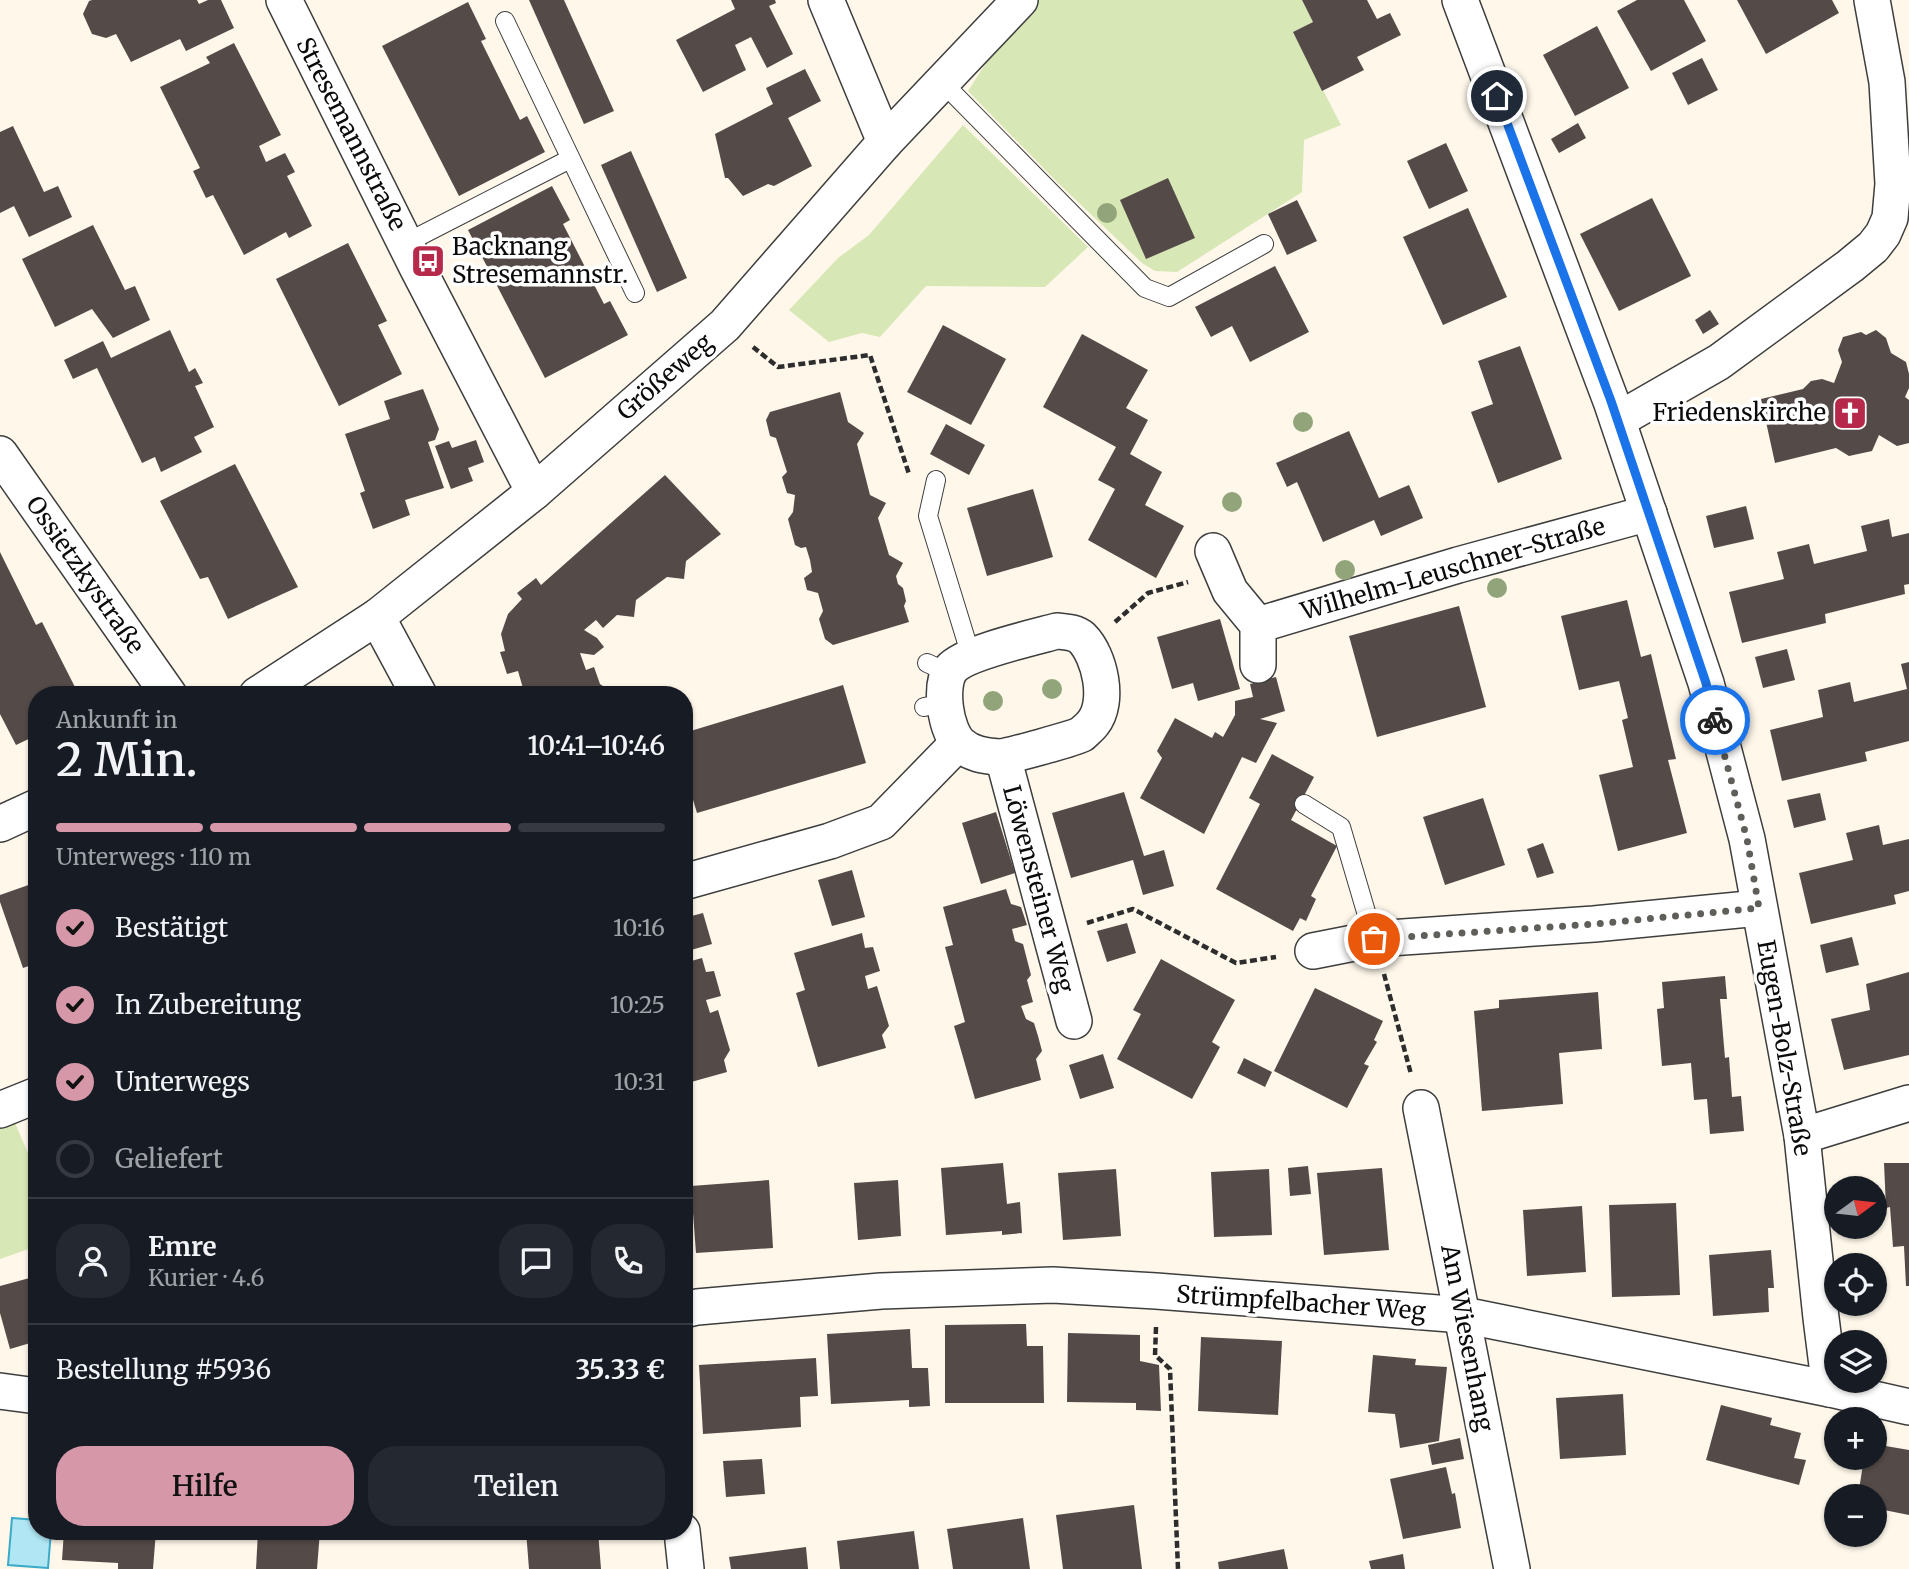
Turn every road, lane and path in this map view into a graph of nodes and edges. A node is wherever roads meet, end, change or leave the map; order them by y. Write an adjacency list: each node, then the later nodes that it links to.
1 (284, 0): 10 (street, Stresemannstraße)
2 (826, 0): 8 (street)
3 (1020, 0): 7 (street, Größeweg)
4 (1460, 0): 14 (street, Eugen-Bolz-Straße)
5 (1872, 0): 14 (street)
6 (505, 21): 9 (lane)
7 (942, 82): 8 (street, Größeweg); 11 (lane)
8 (885, 142): 13 (street, Größeweg)
9 (569, 159): 10 (lane); 12 (lane)
10 (406, 243): 17 (street, Stresemannstraße)
11 (1264, 244)
12 (635, 293)
13 (725, 324): 17 (street, Größeweg); 19 (path)
14 (1618, 420): 18 (street, Eugen-Bolz-Straße)
15 (0, 454): 27 (street, Ossietzkystraße)
16 (936, 480): 19 (lane)
17 (534, 492): 22 (street, Größeweg)
18 (1649, 513): 24 (street, Wilhelm-Leuschner-Straße); 36 (street, Eugen-Bolz-Straße)
19 (928, 516): 26 (lane)
20 (1213, 551): 21 (street)
21 (1230, 591): 23 (path); 24 (street)
22 (377, 617): 28 (street, Größeweg); 29 (street)
23 (1113, 624)
24 (1258, 625): 25 (street)
25 (1258, 665)
26 (943, 680): 30 (street); 31 (street, Löwensteiner Weg)
27 (163, 686)
28 (271, 686)
29 (414, 686)
30 (958, 743): 31 (street, Löwensteiner Weg); 35 (street)
31 (1003, 757): 37 (street, Löwensteiner Weg)
32 (1304, 804): 38 (lane)
33 (28, 811): 34 (street)
34 (0, 824)
35 (693, 879)
36 (1759, 908): 38 (street); 45 (street, Eugen-Bolz-Straße)
37 (1049, 934): 39 (path); 40 (street, Löwensteiner Weg)
38 (1374, 939): 39 (street); 43 (path)
39 (1313, 951)
40 (1074, 1021)
41 (28, 1099): 44 (street)
42 (1909, 1103): 45 (street)
43 (1421, 1108): 47 (street, Am Wiesenhang)
44 (0, 1110)
45 (1802, 1136): 49 (street, Eugen-Bolz-Straße)
46 (693, 1308): 47 (street, Strümpfelbacher Weg)
47 (1463, 1315): 50 (street, Strümpfelbacher Weg); 58 (street, Am Wiesenhang)
48 (1155, 1340): 57 (path)
49 (1824, 1342)
50 (1824, 1388)
51 (0, 1391): 53 (street)
52 (1848, 1393): 54 (street, Strümpfelbacher Weg)
53 (28, 1395)
54 (1909, 1407)
55 (683, 1540): 56 (street)
56 (686, 1569)
57 (1178, 1569)
58 (1512, 1569)

